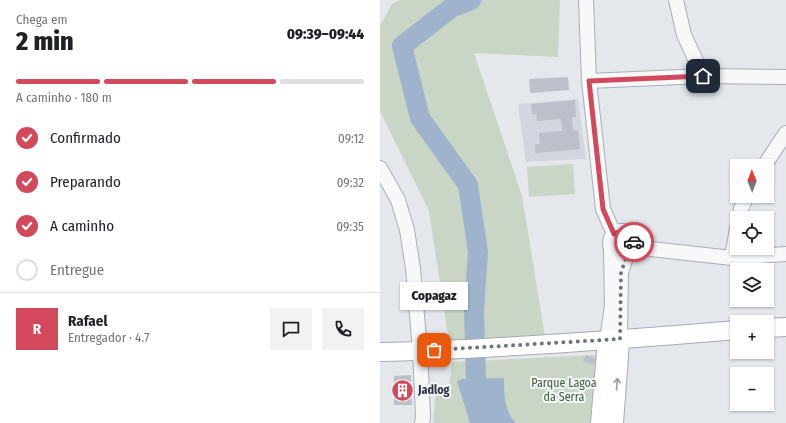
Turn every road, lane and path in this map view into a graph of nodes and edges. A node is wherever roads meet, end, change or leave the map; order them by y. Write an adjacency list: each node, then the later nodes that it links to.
1 (586, 0): 5 (street)
2 (676, 0): 3 (street)
3 (703, 76): 4 (street); 5 (street)
4 (786, 76)
5 (589, 81): 9 (street)
6 (786, 132): 7 (street)
7 (769, 159)
8 (380, 168): 19 (street)
9 (614, 234): 10 (street); 11 (street)
10 (611, 248): 11 (street); 18 (street)
11 (630, 251): 14 (street); 18 (street)
12 (786, 254): 14 (street)
13 (732, 255): 14 (street)
14 (732, 258)
15 (786, 326): 16 (main road)
16 (774, 327)
17 (730, 331): 18 (main road)
18 (613, 340): 19 (main road); 22 (main road); 23 (main road, one-way to 18)
19 (427, 351): 20 (main road); 21 (street)
20 (380, 352)
21 (422, 423)
22 (600, 423)
23 (614, 423)

